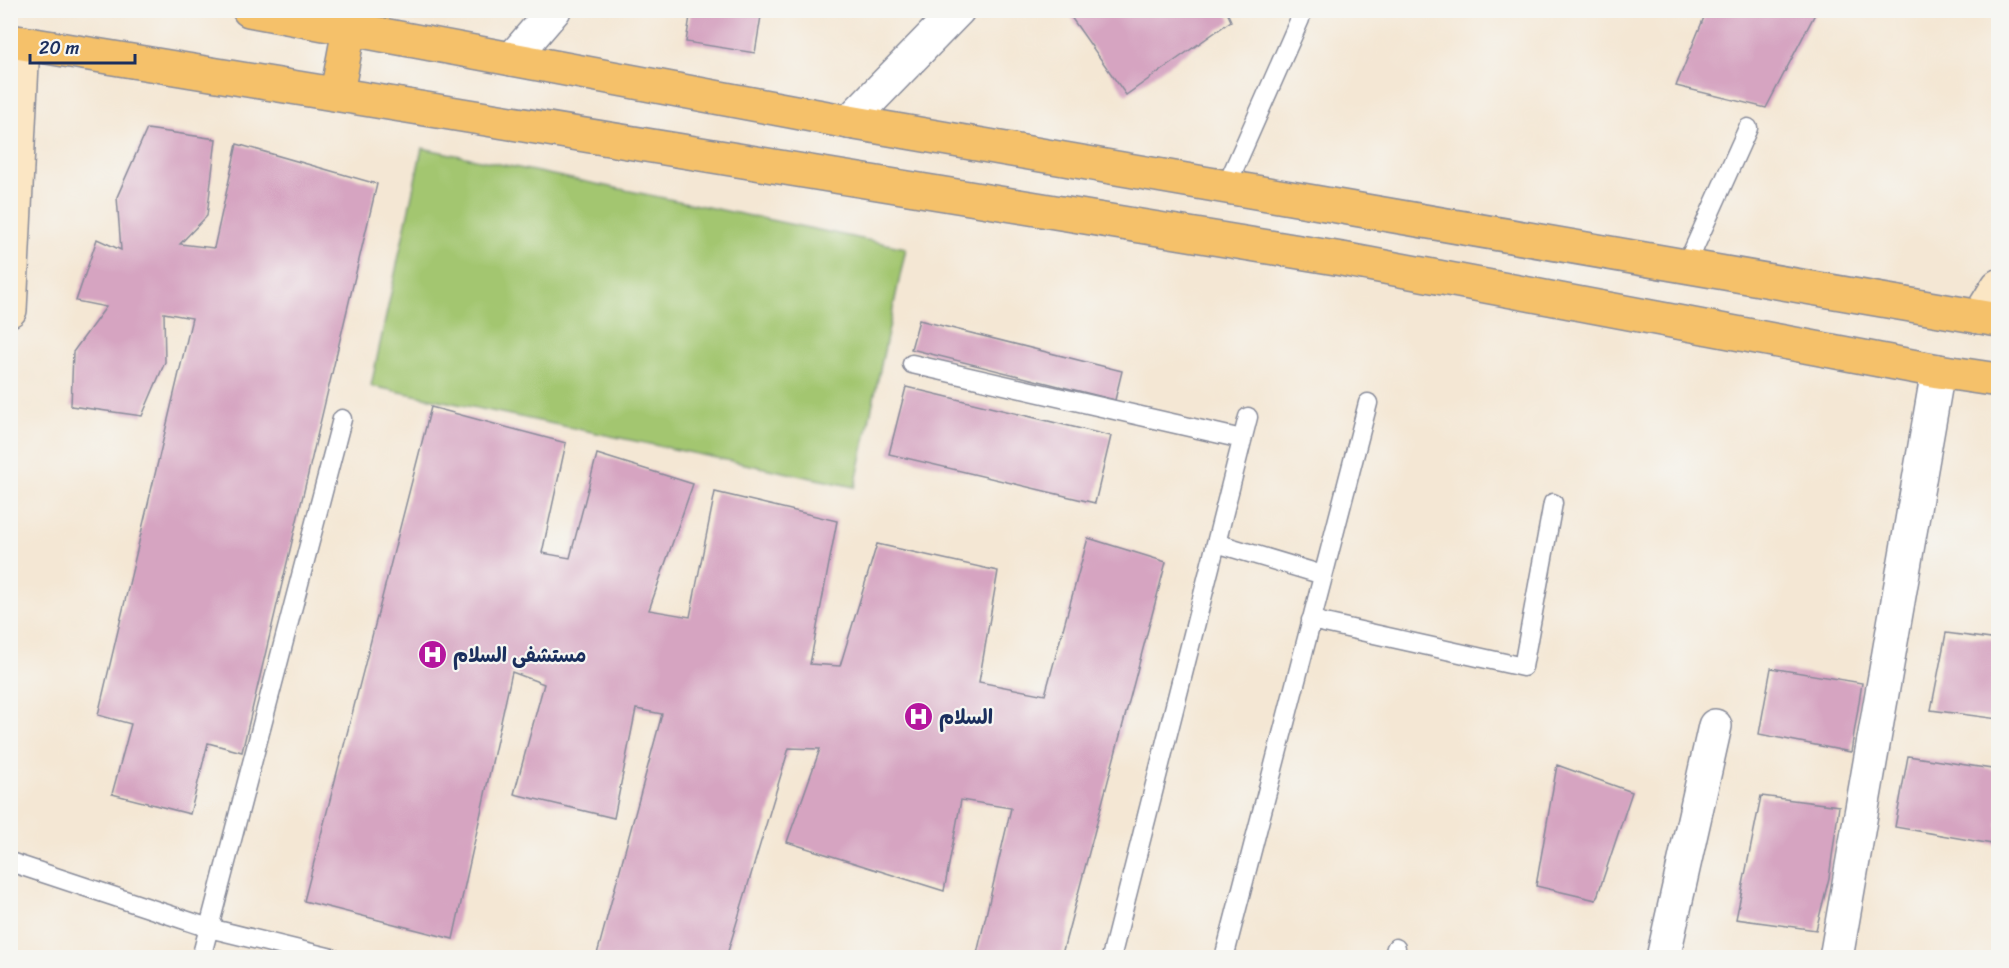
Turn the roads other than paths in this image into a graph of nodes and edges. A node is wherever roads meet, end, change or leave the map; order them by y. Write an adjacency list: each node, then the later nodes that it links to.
1 (249, 10): 5 (main road)
2 (554, 10): 6 (street)
3 (958, 10): 9 (street)
4 (1300, 19): 11 (lane)
5 (350, 29): 6 (main road); 8 (main road)
6 (512, 59): 9 (main road)
7 (16, 60): 8 (main road); 14 (street)
8 (337, 93): 17 (main road)
9 (849, 122): 11 (main road)
10 (1748, 128): 12 (lane)
11 (1226, 187): 12 (main road)
12 (1686, 266): 15 (main road)
13 (1998, 286): 15 (street)
14 (10, 310)
15 (1989, 319)
16 (912, 364): 22 (lane)
17 (1938, 371): 18 (main road); 35 (street)
18 (1998, 380)
19 (1368, 403): 25 (lane)
20 (1248, 417): 22 (lane)
21 (342, 419): 29 (lane)
22 (1242, 439): 24 (lane)
23 (1553, 503): 26 (lane)
24 (1216, 543): 25 (lane); 32 (lane)
25 (1323, 575): 26 (lane)
26 (1311, 620): 33 (lane)
27 (1715, 726): 34 (street)
28 (10, 862): 29 (lane)
29 (209, 928): 30 (lane); 31 (lane)
30 (322, 956)
31 (201, 957)
32 (1111, 957)
33 (1224, 957)
34 (1663, 957)
35 (1836, 957)

